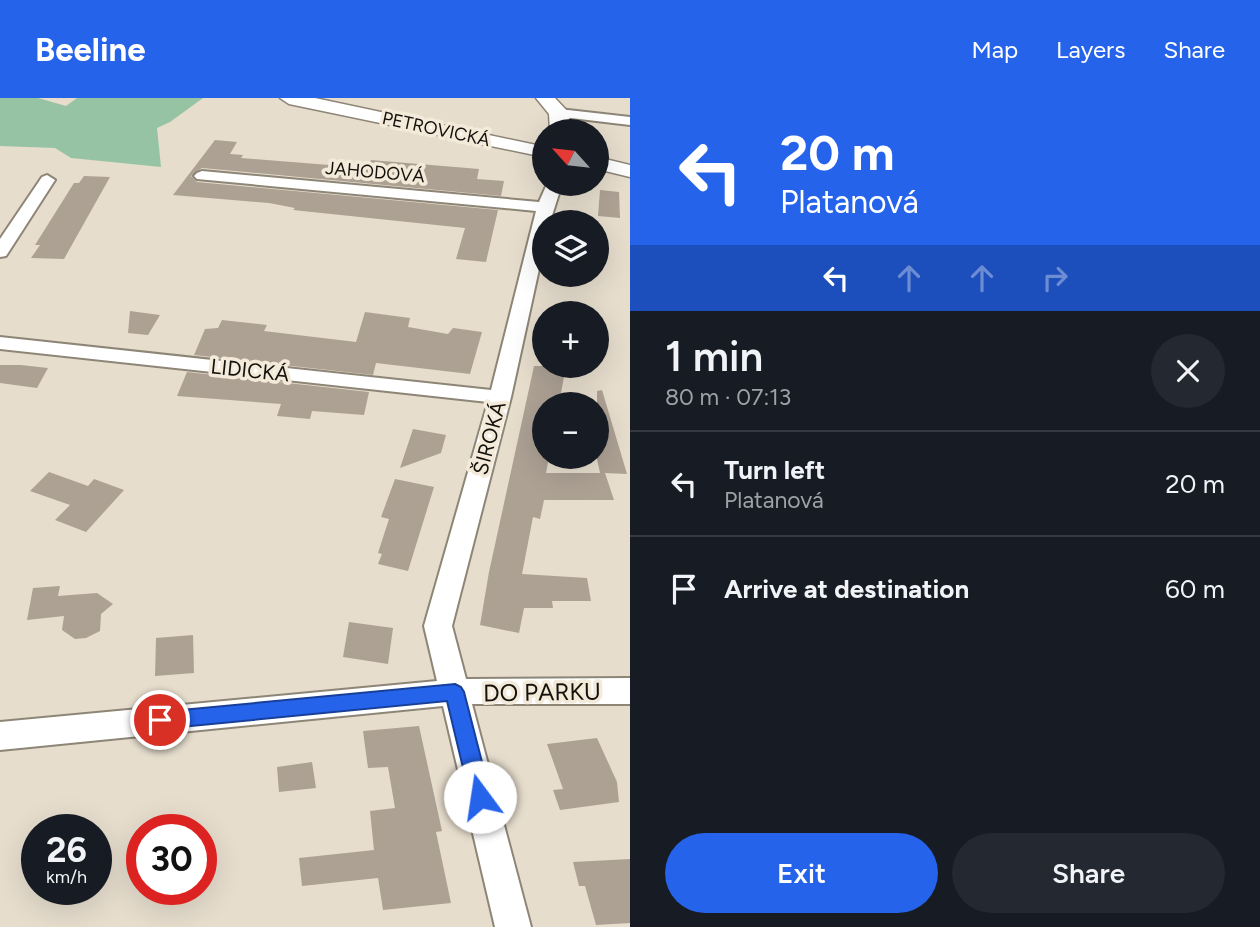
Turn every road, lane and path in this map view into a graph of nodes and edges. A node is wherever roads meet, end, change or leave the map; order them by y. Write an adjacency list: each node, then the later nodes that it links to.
1 (289, 98): 6 (main road, PETROVICKÁ)
2 (545, 98): 3 (main road)
3 (557, 119)
4 (609, 121): 5 (street)
5 (630, 121)
6 (532, 152)
7 (609, 166): 8 (main road)
8 (630, 171)
9 (202, 176): 12 (street, JAHODOVÁ)
10 (47, 180): 13 (street)
11 (549, 196): 12 (street, ŠIROKÁ)
12 (545, 207): 15 (street, ŠIROKÁ)
13 (0, 252)
14 (0, 343): 15 (street, LIDICKÁ)
15 (500, 397): 17 (street, ŠIROKÁ)
16 (630, 691): 17 (street, DO PARKU)
17 (455, 692): 18 (street, DO PARKU); 19 (street, ŠIROKÁ)
18 (0, 736)
19 (513, 927)

